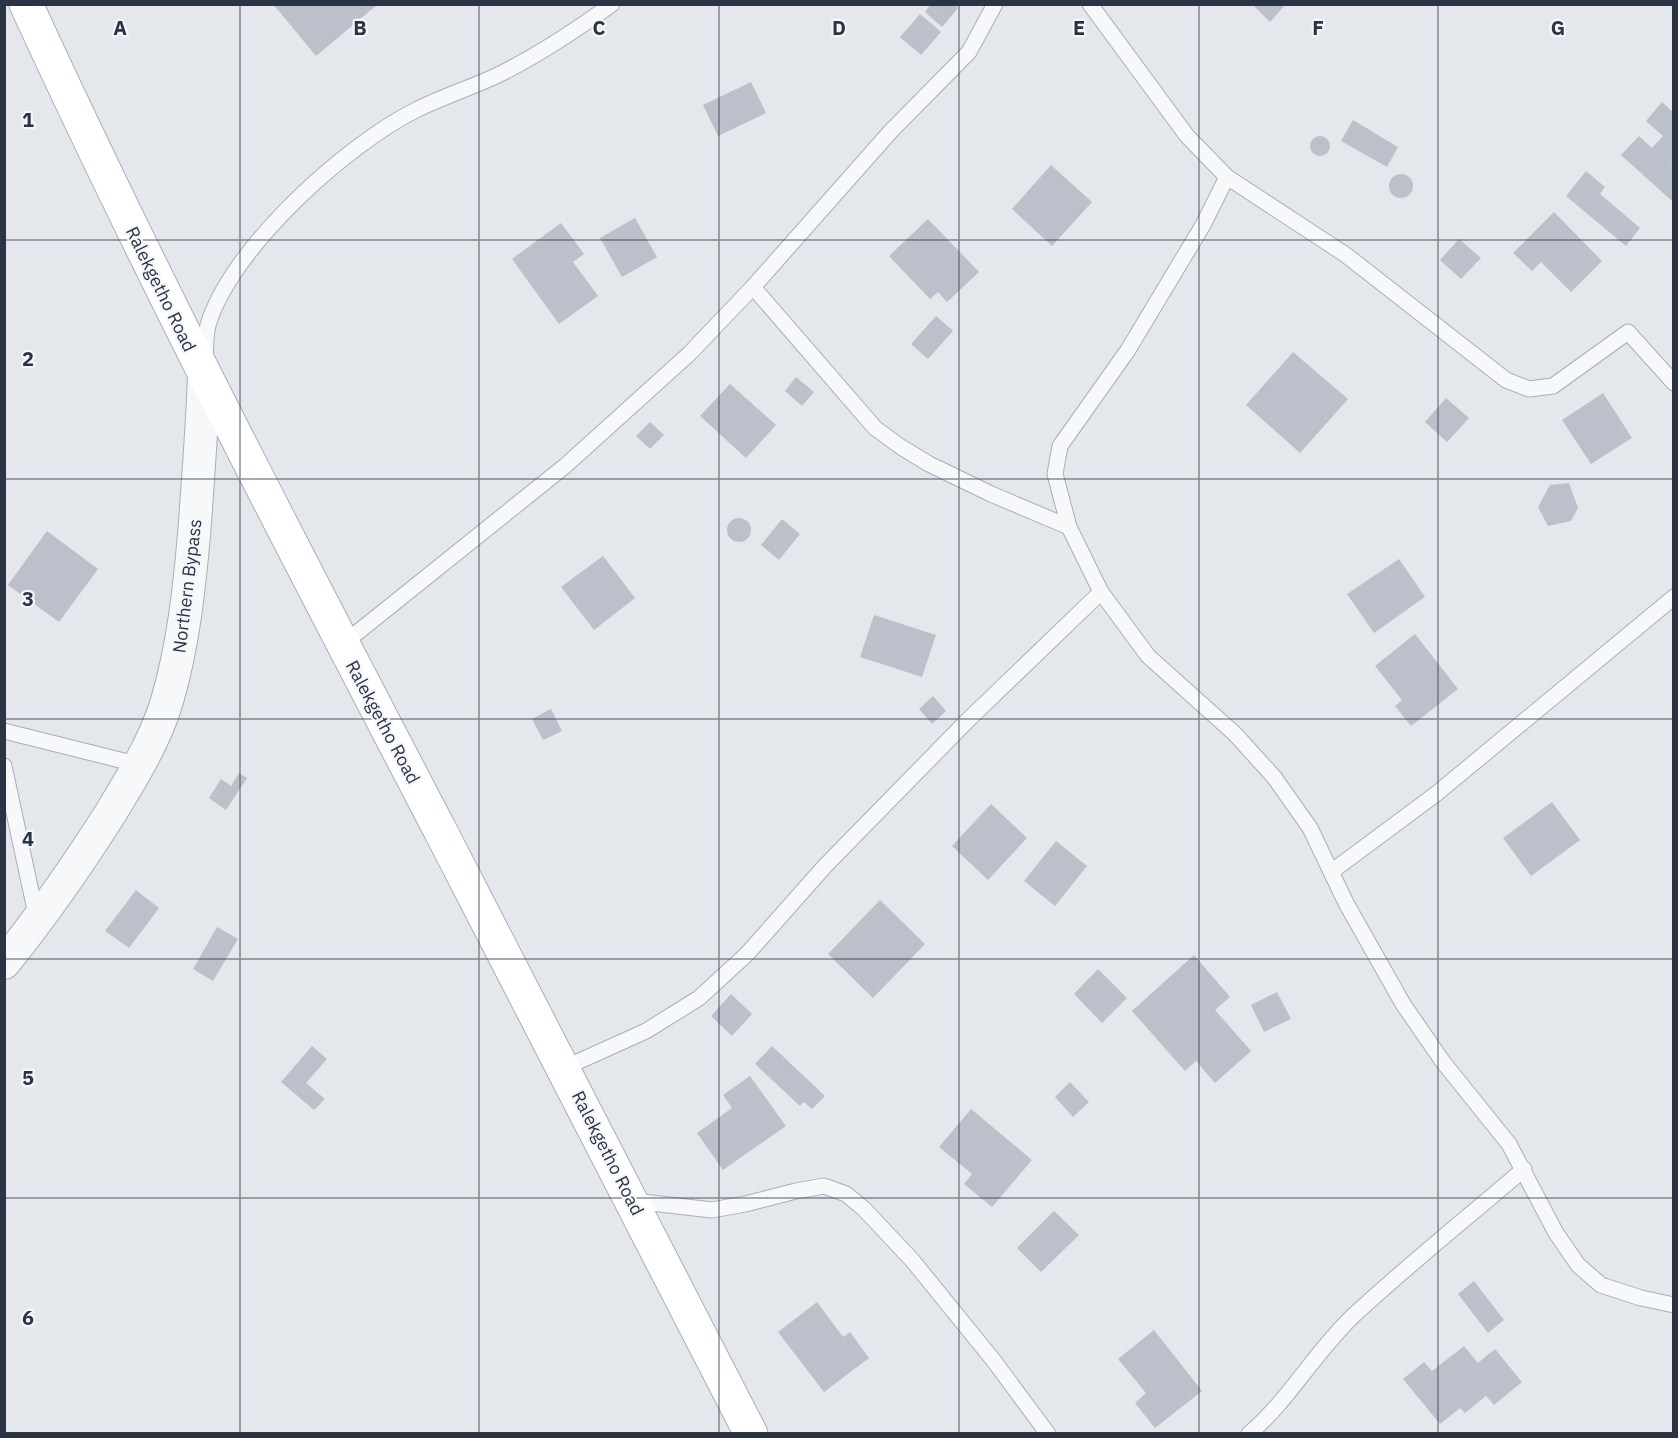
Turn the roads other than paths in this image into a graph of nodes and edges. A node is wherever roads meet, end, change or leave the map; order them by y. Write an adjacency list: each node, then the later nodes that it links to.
1 (26, 4): 7 (main road, Ralekgetho Road)
2 (612, 4): 7 (lane)
3 (995, 4): 6 (lane)
4 (1090, 4): 5 (lane)
5 (1227, 177): 8 (lane); 9 (lane)
6 (753, 287): 9 (lane); 12 (lane)
7 (204, 376): 12 (main road, Ralekgetho Road); 14 (street, Northern Bypass)
8 (1674, 383)
9 (1069, 527): 10 (lane)
10 (1101, 592): 16 (lane); 19 (lane)
11 (1674, 597): 16 (lane)
12 (343, 644): 19 (main road, Ralekgetho Road)
13 (4, 731): 14 (lane)
14 (140, 765): 17 (street, Northern Bypass)
15 (4, 766): 17 (lane)
16 (1331, 872): 20 (lane)
17 (38, 922): 18 (street, Northern Bypass)
18 (4, 963)
19 (564, 1068): 21 (main road, Ralekgetho Road)
20 (1524, 1169): 22 (lane); 25 (lane)
21 (633, 1201): 23 (main road, Ralekgetho Road); 24 (lane)
22 (1674, 1305)
23 (751, 1434)
24 (1048, 1434)
25 (1249, 1434)

